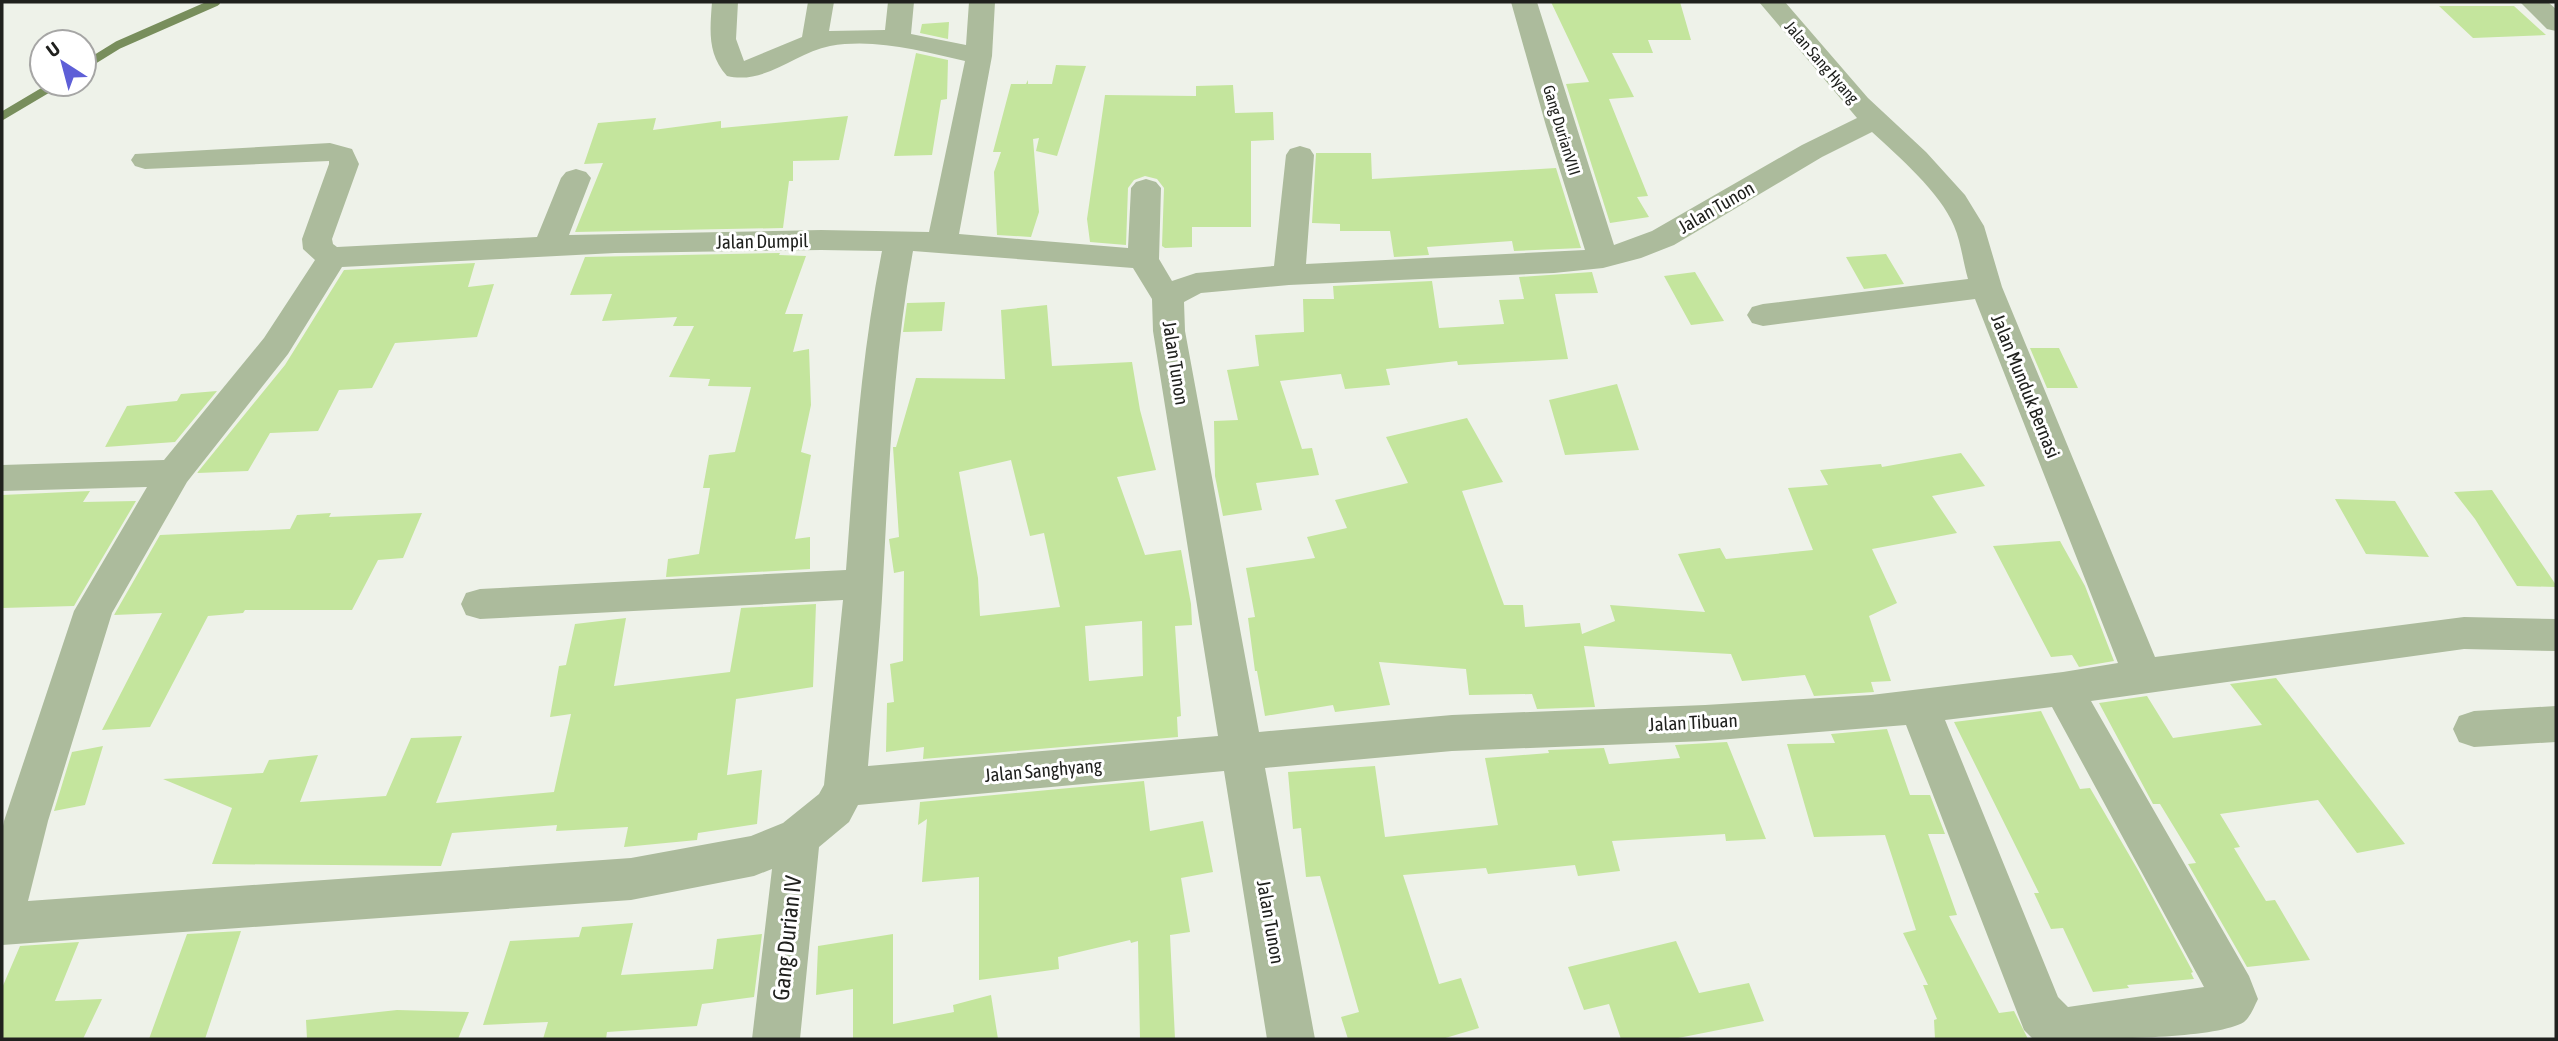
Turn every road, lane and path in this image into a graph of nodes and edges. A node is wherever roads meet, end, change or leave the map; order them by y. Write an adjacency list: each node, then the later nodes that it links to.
1 (725, 2): 10 (street)
2 (821, 2): 10 (street)
3 (901, 2): 9 (street)
4 (982, 2): 11 (street)
5 (1524, 2): 21 (street, Gang DurianVIII)
6 (1772, 2): 12 (street, Jalan Sang Hyang)
7 (2533, 2): 8 (street)
8 (2556, 23)
9 (897, 39): 10 (street); 11 (street)
10 (814, 42)
11 (979, 56): 18 (street)
12 (1875, 120): 21 (street, Jalan Tunon); 24 (street, Jalan Munduk Bernasi)
13 (1300, 155): 23 (street)
14 (145, 160): 20 (street)
15 (576, 177): 19 (street)
16 (1146, 188): 22 (street)
17 (899, 241): 18 (street, Jalan Dumpil); 19 (street, Jalan Dumpil); 29 (street)
18 (942, 242): 22 (street, Jalan Dumpil)
19 (549, 246): 20 (street, Jalan Dumpil)
20 (332, 257): 27 (street)
21 (1603, 258): 23 (street, Jalan Tunon)
22 (1143, 259): 25 (street)
23 (1289, 275): 25 (street, Jalan Tunon)
24 (1986, 287): 26 (street); 32 (street, Jalan Munduk Bernasi)
25 (1168, 299): 37 (street, Jalan Tunon)
26 (1763, 315)
27 (174, 473): 28 (street); 40 (street)
28 (2, 478)
29 (864, 584): 30 (street); 38 (street)
30 (480, 604)
31 (2556, 635): 32 (street, Jalan Tibuan)
32 (2143, 675): 33 (street, Jalan Tibuan)
33 (2063, 689): 34 (street, Jalan Tibuan); 34 (street)
34 (1919, 706): 37 (street, Jalan Tibuan)
35 (2556, 724): 36 (street)
36 (2474, 729)
37 (1241, 752): 38 (street, Jalan Sanghyang); 43 (street, Jalan Tunon)
38 (845, 787): 39 (street)
39 (798, 837): 41 (street); 42 (street, Gang Durian IV)
40 (2, 913)
41 (2, 923)
42 (776, 1039)
43 (1291, 1039)

